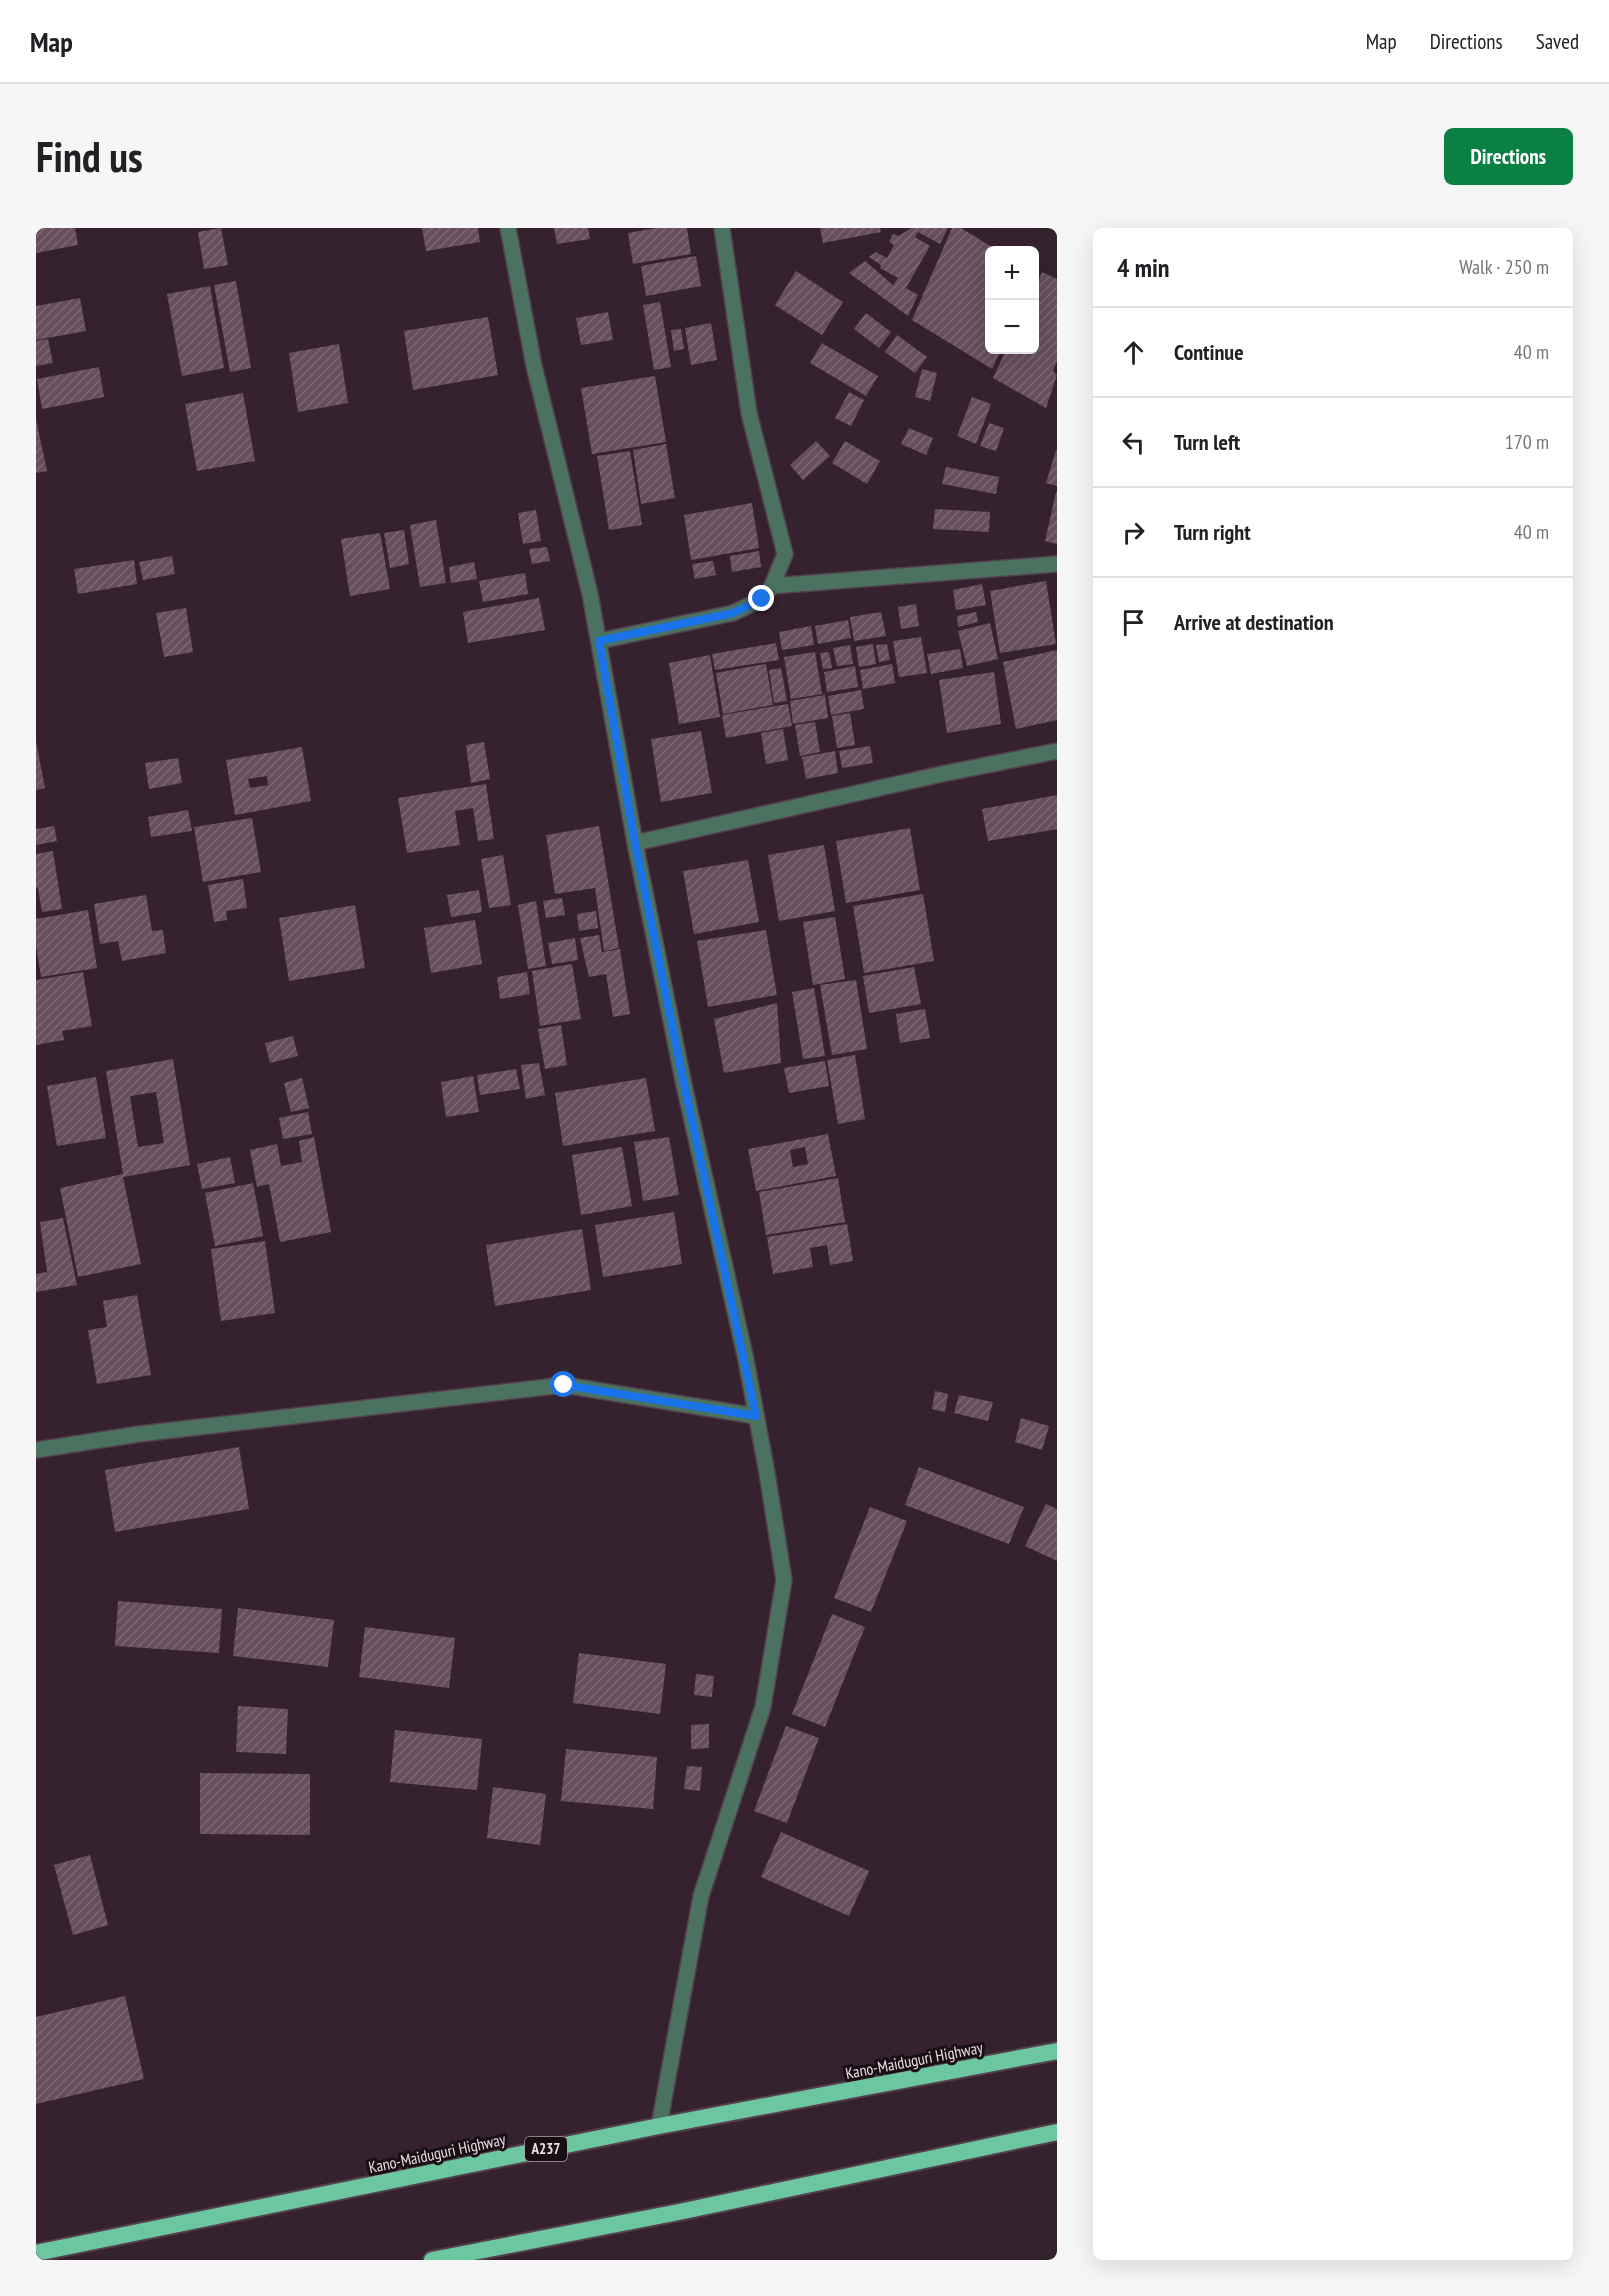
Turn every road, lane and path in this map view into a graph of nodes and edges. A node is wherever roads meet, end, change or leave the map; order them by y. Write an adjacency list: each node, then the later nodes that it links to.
1 (508, 228): 5 (street)
2 (722, 228): 4 (street)
3 (1057, 564): 4 (street)
4 (772, 586): 5 (street)
5 (599, 641): 7 (street)
6 (1057, 751): 7 (street)
7 (635, 843): 8 (street)
8 (756, 1416): 9 (street); 11 (street)
9 (36, 1450)
10 (1057, 2051): 11 (highway, Kano-Maiduguri Highway / A237)
11 (659, 2126): 13 (highway, Kano-Maiduguri Highway / A237)
12 (1057, 2132): 14 (highway)
13 (36, 2253)
14 (432, 2260)

